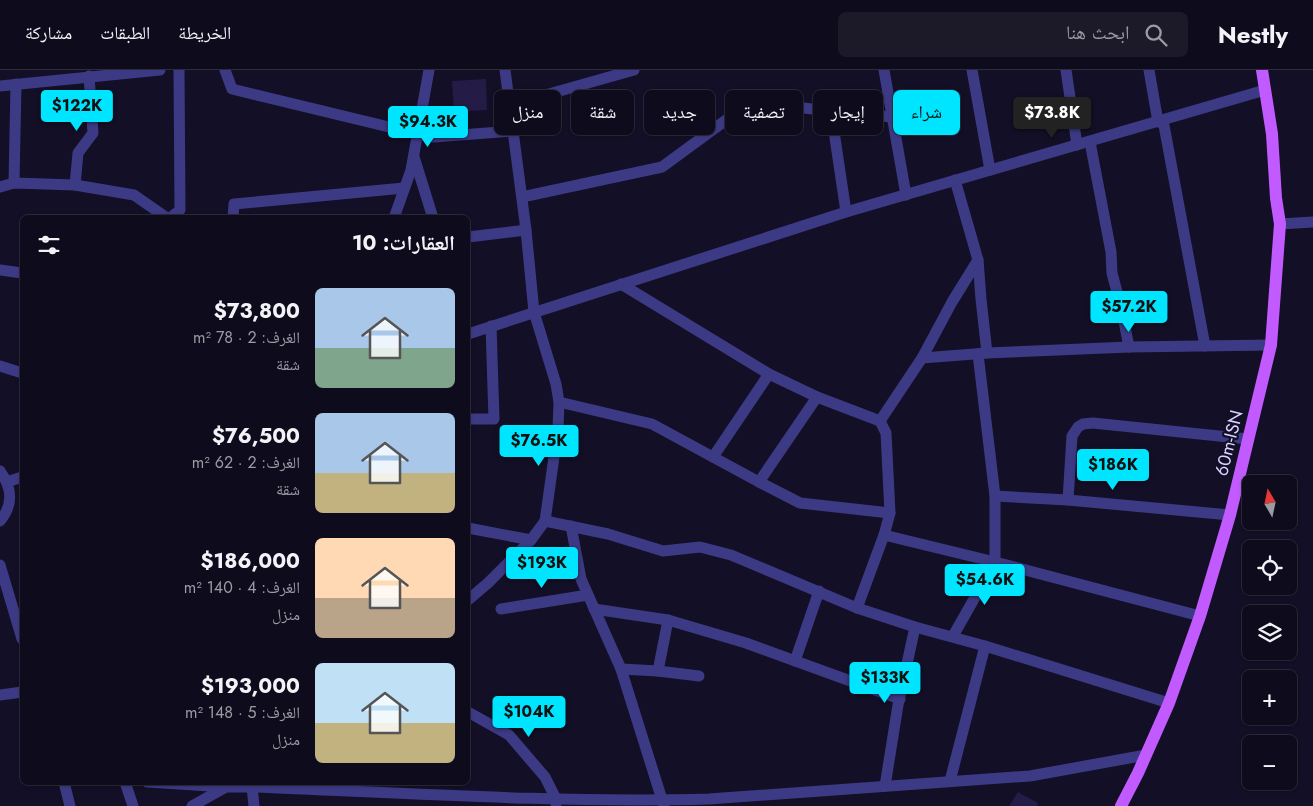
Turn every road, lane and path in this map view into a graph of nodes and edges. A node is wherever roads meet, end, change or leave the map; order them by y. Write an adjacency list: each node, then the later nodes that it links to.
1 (160, 70): 12 (street)
2 (179, 70): 39 (street)
3 (226, 70): 23 (street)
4 (429, 70): 23 (street)
5 (505, 70): 15 (street)
6 (634, 70): 16 (street)
7 (884, 70): 20 (street)
8 (972, 70): 29 (street)
9 (1066, 70): 27 (street)
10 (1149, 70): 21 (street)
11 (1262, 70): 17 (main road, 60m-ISN)
12 (89, 76): 13 (street); 32 (street)
13 (16, 84): 14 (street); 31 (street)
14 (0, 86)
15 (508, 90)
16 (561, 90)
17 (1265, 90): 21 (street); 44 (main road, 60m-ISN)
18 (813, 109): 36 (street)
19 (883, 116): 20 (street)
20 (892, 117): 35 (street)
21 (1161, 121): 26 (street); 54 (street)
22 (494, 132): 23 (street)
23 (418, 134): 28 (street)
24 (514, 135): 36 (street)
25 (835, 135): 37 (street)
26 (1090, 142): 27 (street); 56 (street)
27 (1078, 145): 29 (street)
28 (414, 156): 34 (street); 42 (street)
29 (990, 170): 30 (street)
30 (955, 180): 35 (street); 47 (street)
31 (14, 183): 32 (street); 33 (street)
32 (75, 185): 38 (street)
33 (0, 187)
34 (404, 188): 40 (street); 41 (street)
35 (906, 195): 37 (street)
36 (522, 198): 45 (street)
37 (846, 212): 50 (street)
38 (164, 215)
39 (173, 215)
40 (233, 215)
41 (395, 215)
42 (432, 215)
43 (1313, 222): 44 (street)
44 (1280, 224): 55 (main road, 60m-ISN)
45 (526, 230): 46 (street); 51 (street)
46 (470, 237)
47 (978, 260): 57 (street); 58 (street)
48 (0, 270): 49 (street)
49 (20, 273)
50 (621, 284): 51 (street); 61 (street)
51 (534, 312): 52 (street); 63 (street)
52 (491, 326): 53 (street); 64 (street)
53 (470, 333)
54 (1205, 346): 55 (street); 56 (street)
55 (1271, 346): 66 (main road, 60m-ISN)
56 (1129, 347): 57 (street)
57 (982, 353): 58 (street); 72 (street)
58 (922, 358): 65 (street)
59 (0, 366): 60 (street)
60 (20, 372)
61 (769, 374): 62 (street); 67 (street)
62 (817, 397): 65 (street); 71 (street)
63 (559, 402): 67 (street); 77 (street)
64 (470, 419)
65 (880, 421): 74 (street)
66 (1248, 439): 73 (street); 75 (main road, 60m-ISN)
67 (713, 457): 71 (street)
68 (0, 471): 70 (street)
69 (20, 478): 70 (street)
70 (7, 482): 76 (street)
71 (759, 482): 74 (street)
72 (995, 496): 73 (street); 82 (street)
73 (1068, 500): 75 (street)
74 (890, 513): 80 (street)
75 (1230, 515): 91 (main road, 60m-ISN)
76 (0, 521)
77 (545, 522): 78 (street); 81 (street)
78 (570, 526): 84 (street); 85 (street)
79 (470, 528): 81 (street)
80 (884, 535): 82 (street); 88 (street)
81 (531, 540): 86 (street)
82 (995, 562): 91 (street); 95 (street)
83 (0, 565): 87 (street)
84 (819, 591): 88 (street); 97 (street)
85 (588, 595): 89 (street); 90 (street)
86 (470, 598)
87 (17, 600): 93 (street)
88 (857, 608): 94 (street)
89 (594, 609): 92 (street); 98 (street)
90 (501, 610)
91 (1200, 616): 104 (main road, 60m-ISN)
92 (668, 620): 97 (street); 99 (street)
93 (20, 624)
94 (916, 627): 95 (street); 103 (street)
95 (953, 636): 96 (street)
96 (985, 646): 104 (street); 107 (street)
97 (795, 661): 103 (street)
98 (621, 669): 99 (street); 116 (street)
99 (658, 671): 100 (street)
100 (699, 676)
101 (20, 692): 102 (street)
102 (0, 695)
103 (900, 699): 112 (street)
104 (1169, 703): 106 (main road, 60m-ISN)
105 (470, 713): 115 (street)
106 (1146, 755): 107 (street); 121 (main road, 60m-ISN)
107 (950, 781): 112 (street)
108 (65, 785): 117 (street)
109 (126, 785): 118 (street)
110 (194, 785): 113 (street)
111 (253, 785): 113 (street); 114 (street); 120 (street)
112 (885, 786): 116 (street)
113 (226, 787): 119 (street)
114 (379, 787): 115 (street)
115 (556, 803): 116 (street)
116 (664, 803)
117 (70, 806)
118 (133, 806)
119 (192, 806)
120 (254, 806)
121 (1120, 806)

